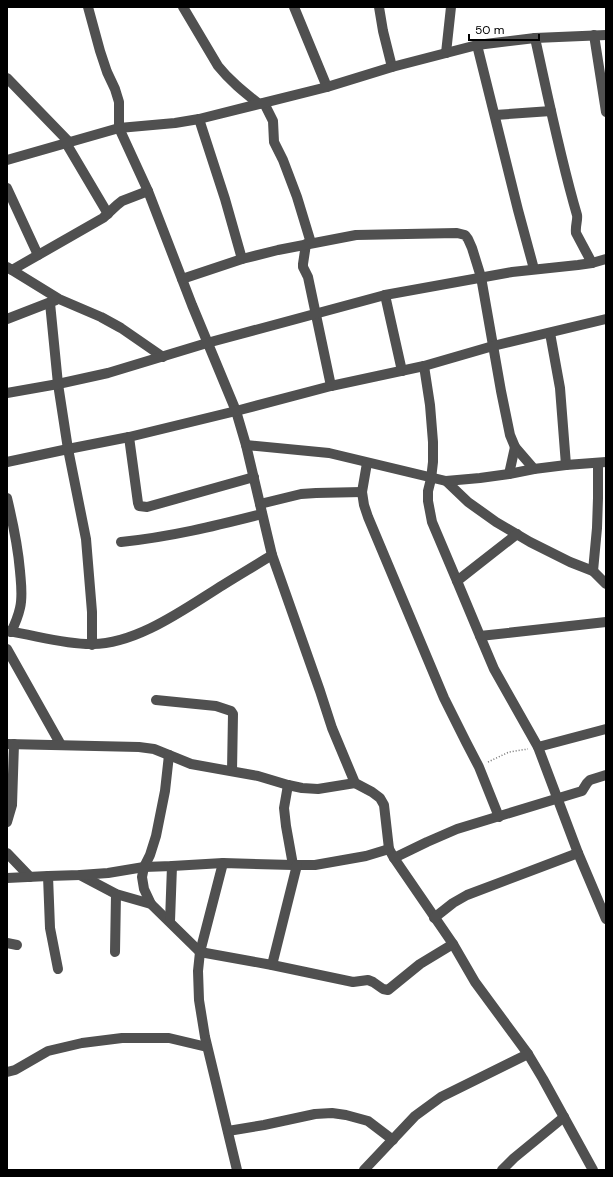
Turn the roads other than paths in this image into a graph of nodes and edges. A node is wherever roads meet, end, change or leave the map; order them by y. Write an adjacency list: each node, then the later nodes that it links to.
1 (88, 7): 19 (street)
2 (183, 7): 14 (street)
3 (294, 7): 13 (street)
4 (379, 7): 11 (street)
5 (451, 7): 10 (street)
6 (594, 35): 7 (street); 8 (street); 16 (street)
7 (606, 35)
8 (535, 38): 9 (street); 15 (street)
9 (477, 45): 10 (street); 17 (street)
10 (446, 53): 11 (street)
11 (392, 67): 13 (street)
12 (7, 78): 20 (street)
13 (326, 86): 14 (street)
14 (261, 104): 18 (street); 25 (street)
15 (551, 111): 17 (street); 29 (street)
16 (606, 112)
17 (495, 115): 31 (street)
18 (199, 119): 19 (street); 27 (street)
19 (120, 128): 20 (street); 23 (street)
20 (68, 142): 21 (street); 24 (street)
21 (7, 160)
22 (7, 188): 26 (street)
23 (148, 191): 24 (street); 33 (street)
24 (108, 214): 26 (street)
25 (309, 243): 27 (street); 32 (street); 36 (street)
26 (38, 255): 30 (street)
27 (242, 259): 33 (street)
28 (606, 259): 29 (street)
29 (592, 263): 31 (street)
30 (10, 269): 35 (street)
31 (534, 269): 32 (street)
32 (481, 277): 34 (street); 41 (street)
33 (182, 279): 40 (street)
34 (385, 295): 36 (street); 44 (street)
35 (54, 301): 37 (street); 42 (street); 45 (street)
36 (316, 313): 40 (street); 46 (street)
37 (7, 319)
38 (606, 319): 39 (street)
39 (550, 333): 41 (street); 56 (street)
40 (207, 343): 42 (street); 48 (street)
41 (493, 346): 43 (street); 51 (street)
42 (162, 357): 45 (street)
43 (424, 366): 44 (street); 60 (street)
44 (402, 371): 46 (street)
45 (58, 384): 47 (street); 52 (street)
46 (331, 386): 48 (street)
47 (7, 393)
48 (236, 411): 49 (street); 50 (street)
49 (130, 437): 52 (street); 59 (street)
50 (246, 445): 54 (street); 59 (street)
51 (515, 447): 57 (street); 58 (street)
52 (68, 449): 53 (street); 74 (street)
53 (7, 462)
54 (367, 463): 60 (street); 62 (street)
55 (602, 463): 56 (street); 68 (street)
56 (566, 465): 57 (street)
57 (534, 469): 58 (street)
58 (509, 474): 61 (street)
59 (254, 477): 64 (street)
60 (432, 478): 61 (street); 69 (street)
61 (446, 481): 65 (street)
62 (362, 492): 64 (street); 87 (street)
63 (7, 498): 72 (street)
64 (261, 509): 66 (street); 67 (street)
65 (517, 534): 68 (street); 69 (street)
66 (121, 542)
67 (272, 555): 74 (street); 84 (street)
68 (593, 571): 70 (street)
69 (458, 581): 73 (street)
70 (606, 584)
71 (606, 622): 73 (street)
72 (9, 631): 74 (street)
73 (480, 636): 80 (street)
74 (92, 644)
75 (7, 649): 79 (street)
76 (156, 700): 82 (street)
77 (606, 729): 80 (street)
78 (10, 744): 79 (street); 88 (street)
79 (61, 745): 81 (street)
80 (538, 747): 86 (street)
81 (169, 755): 82 (street); 92 (street)
82 (232, 771): 85 (street)
83 (606, 775): 86 (street)
84 (355, 783): 85 (street); 89 (street)
85 (288, 785): 95 (street)
86 (557, 798): 87 (street); 91 (street)
87 (499, 817): 93 (street)
88 (7, 822)
89 (389, 849): 93 (street); 95 (street)
90 (7, 853): 101 (street)
91 (578, 853): 105 (street); 106 (street)
92 (150, 855): 96 (street); 98 (street)
93 (394, 858): 105 (street)
94 (223, 863): 95 (street); 97 (street); 110 (street)
95 (295, 865): 111 (street)
96 (155, 866): 97 (street); 98 (street)
97 (172, 866): 107 (street)
98 (144, 867): 99 (street); 104 (street)
99 (80, 875): 100 (street); 103 (street)
100 (48, 876): 101 (street); 112 (street)
101 (30, 877): 102 (street)
102 (7, 878)
103 (116, 894): 104 (street); 109 (street)
104 (151, 904): 107 (street)
105 (434, 918): 108 (street)
106 (606, 919)
107 (170, 921): 110 (street)
108 (453, 944): 111 (street); 114 (street)
109 (115, 952)
110 (200, 952): 111 (street); 113 (street)
111 (272, 965)
112 (58, 970)
113 (207, 1047): 115 (street); 117 (street)
114 (528, 1054): 116 (street); 118 (street)
115 (7, 1072)
116 (564, 1117): 121 (street); 122 (street)
117 (228, 1131): 118 (street); 119 (street)
118 (393, 1140): 120 (street)
119 (237, 1170)
120 (364, 1170)
121 (502, 1170)
122 (593, 1170)

